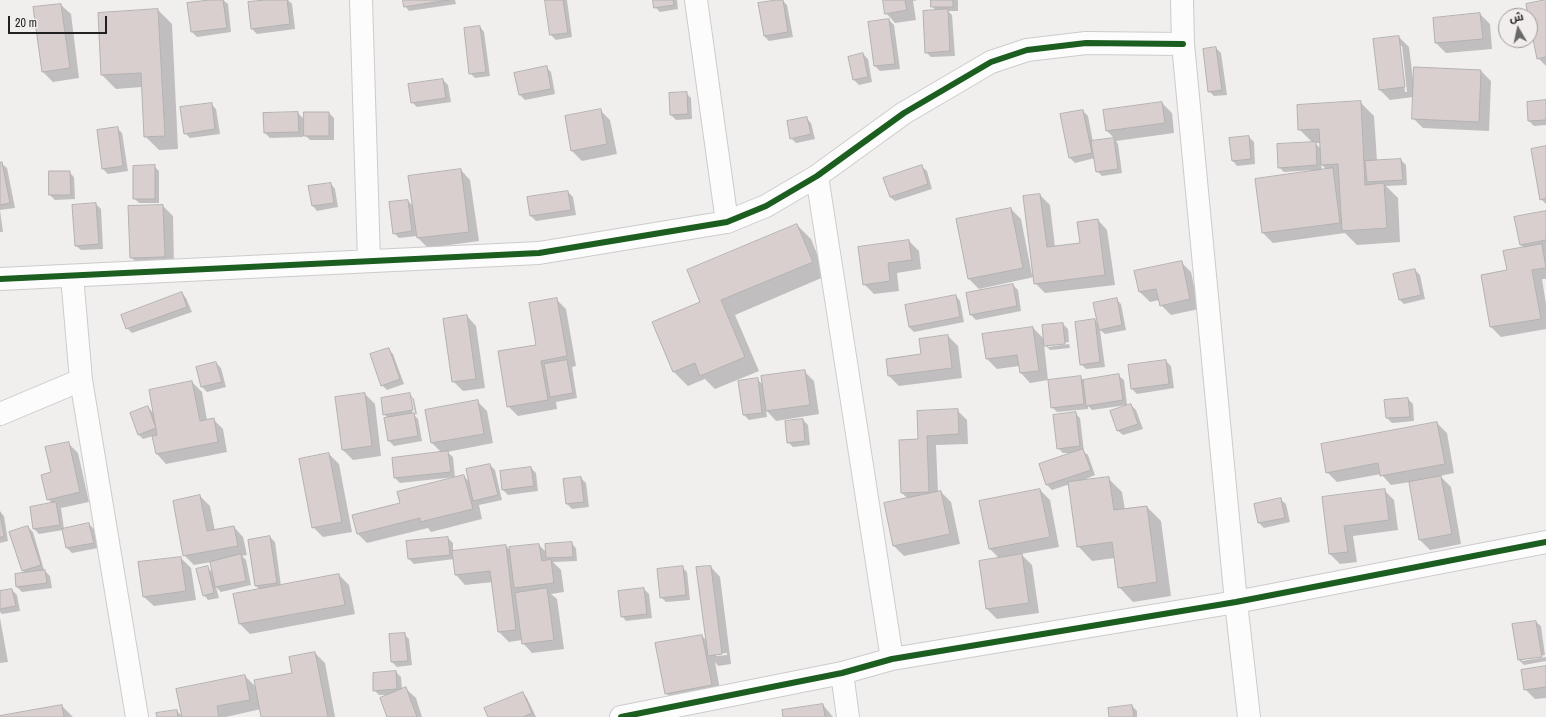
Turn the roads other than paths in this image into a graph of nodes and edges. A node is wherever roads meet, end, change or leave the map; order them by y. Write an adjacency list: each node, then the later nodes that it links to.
1 (361, 0): 7 (street)
2 (696, 0): 6 (street)
3 (1182, 0): 4 (street)
4 (1183, 44): 5 (street); 13 (street)
5 (817, 176): 6 (street); 14 (street)
6 (726, 222): 7 (street)
7 (369, 260): 8 (street)
8 (72, 276): 9 (street); 10 (street)
9 (0, 279)
10 (81, 380): 11 (street); 16 (street)
11 (0, 414)
12 (1546, 542): 13 (street)
13 (1236, 602): 14 (street); 19 (street)
14 (892, 659): 15 (street)
15 (842, 673): 17 (street); 18 (street)
16 (137, 717)
17 (621, 717)
18 (848, 717)
19 (1249, 717)

